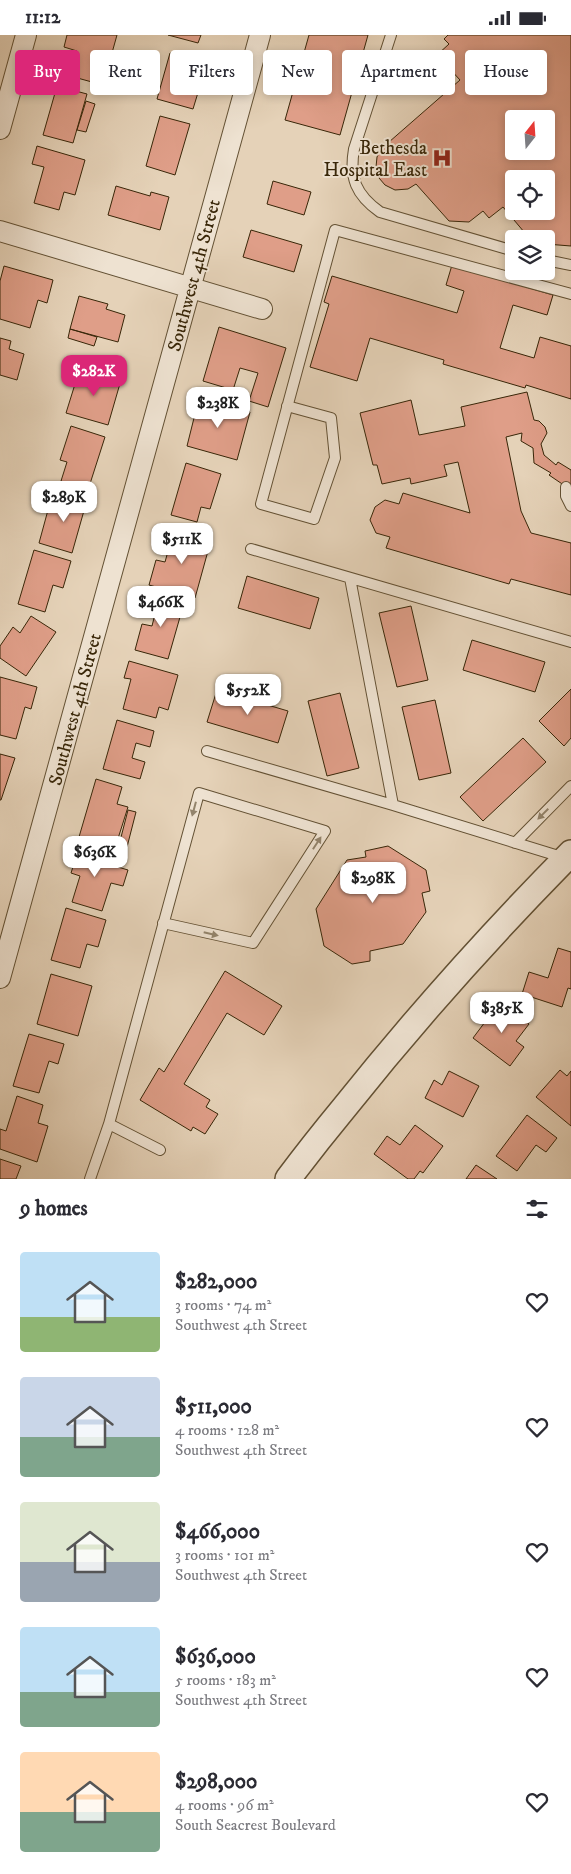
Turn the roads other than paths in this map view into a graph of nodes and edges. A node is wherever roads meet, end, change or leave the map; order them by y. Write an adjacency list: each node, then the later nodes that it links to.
1 (26, 35): 4 (street)
2 (260, 35): 9 (street, Southwest 4th Street)
3 (391, 35): 6 (lane)
4 (0, 129)
5 (0, 231): 9 (street)
6 (505, 248)
7 (555, 262): 8 (lane)
8 (571, 265)
9 (190, 287): 11 (street); 24 (street, Southwest 4th Street)
10 (571, 294): 12 (lane)
11 (262, 309)
12 (287, 406): 12 (lane)
13 (566, 487): 14 (lane)
14 (571, 506)
15 (251, 549): 16 (lane)
16 (350, 577): 17 (lane); 20 (lane)
17 (571, 642)
18 (207, 751): 20 (lane)
19 (571, 786): 21 (lane, one-way to 21)
20 (393, 805): 21 (lane)
21 (515, 843): 22 (lane)
22 (568, 856): 28 (street)
23 (163, 923): 23 (lane, one-way to 23); 25 (lane)
24 (0, 978)
25 (109, 1124): 26 (lane); 27 (lane)
26 (160, 1150)
27 (90, 1179)
28 (288, 1179)

